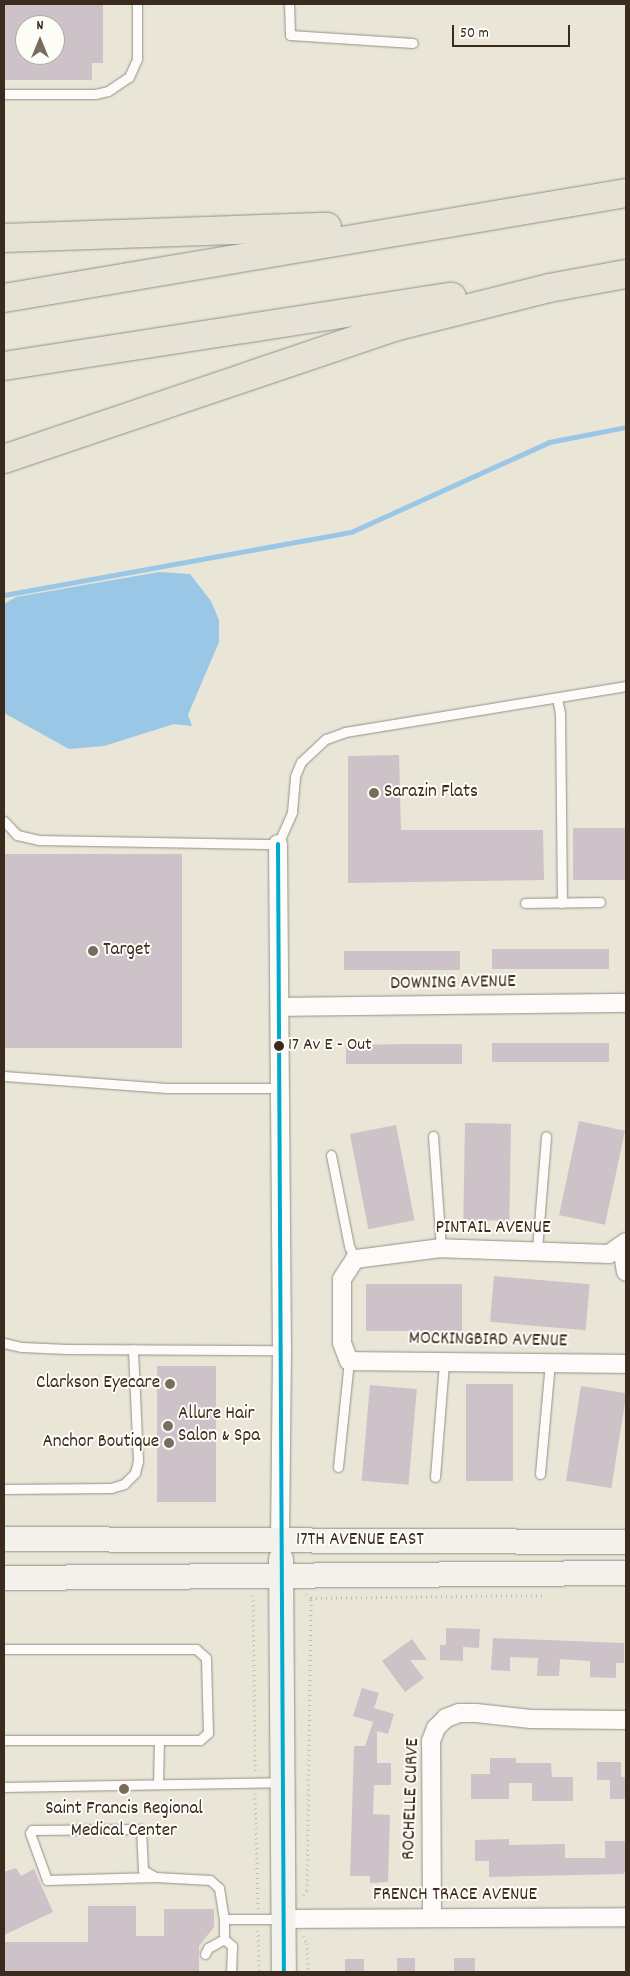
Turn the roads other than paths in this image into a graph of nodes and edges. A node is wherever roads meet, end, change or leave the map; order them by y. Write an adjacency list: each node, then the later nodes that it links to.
1 (137, 4): 4 (lane)
2 (289, 4): 3 (lane)
3 (413, 44)
4 (4, 94)
5 (626, 193): 6 (highway)
6 (443, 222): 7 (highway); 10 (highway)
7 (4, 238)
8 (626, 270): 11 (highway)
9 (626, 274): 12 (highway)
10 (4, 298)
11 (4, 366)
12 (4, 459)
13 (626, 686): 14 (lane)
14 (557, 698): 16 (lane); 17 (lane)
15 (4, 821): 16 (lane)
16 (278, 844): 21 (street)
17 (562, 902): 18 (lane); 19 (lane)
18 (600, 902)
19 (526, 903)
20 (626, 1004): 21 (street, DOWNING AVENUE)
21 (281, 1008): 23 (street)
22 (4, 1076): 23 (lane)
23 (281, 1088): 34 (street)
24 (433, 1136): 28 (lane)
25 (546, 1136): 29 (lane)
26 (331, 1156): 30 (lane)
27 (624, 1244): 29 (street, PINTAIL AVENUE); 31 (street)
28 (441, 1248): 29 (street, PINTAIL AVENUE); 30 (street, PINTAIL AVENUE)
29 (537, 1249)
30 (355, 1259): 35 (street)
31 (626, 1272)
32 (4, 1342): 33 (lane)
33 (133, 1349): 34 (lane); 42 (lane)
34 (282, 1350): 45 (street)
35 (349, 1361): 36 (street, MOCKINGBIRD AVENUE); 39 (lane)
36 (444, 1362): 37 (street, MOCKINGBIRD AVENUE); 41 (lane)
37 (550, 1363): 38 (street, MOCKINGBIRD AVENUE); 40 (lane)
38 (626, 1364)
39 (338, 1467)
40 (540, 1474)
41 (435, 1477)
42 (4, 1489)
43 (4, 1539): 44 (street, 17TH AVENUE EAST)
44 (46, 1540): 45 (street, 17TH AVENUE EAST); 47 (street)
45 (280, 1542): 46 (street, 17TH AVENUE EAST); 49 (street)
46 (626, 1542)
47 (4, 1548)
48 (626, 1573): 49 (street, 17TH AVENUE EAST)
49 (281, 1575): 50 (street, 17TH AVENUE EAST); 55 (street)
50 (4, 1578)
51 (4, 1649): 54 (lane)
52 (626, 1720): 60 (street, ROCHELLE CURVE)
53 (4, 1740): 54 (lane)
54 (159, 1740): 56 (lane)
55 (282, 1782): 56 (lane); 62 (street)
56 (158, 1784): 57 (lane)
57 (4, 1787)
58 (154, 1878): 58 (lane); 61 (lane)
59 (626, 1917): 60 (street, FRENCH TRACE AVENUE)
60 (432, 1918): 62 (street, FRENCH TRACE AVENUE)
61 (224, 1919): 62 (lane); 63 (lane)
62 (292, 1919): 66 (street)
63 (224, 1939): 64 (lane); 65 (lane)
64 (205, 1954)
65 (231, 1972)
66 (284, 1972)

